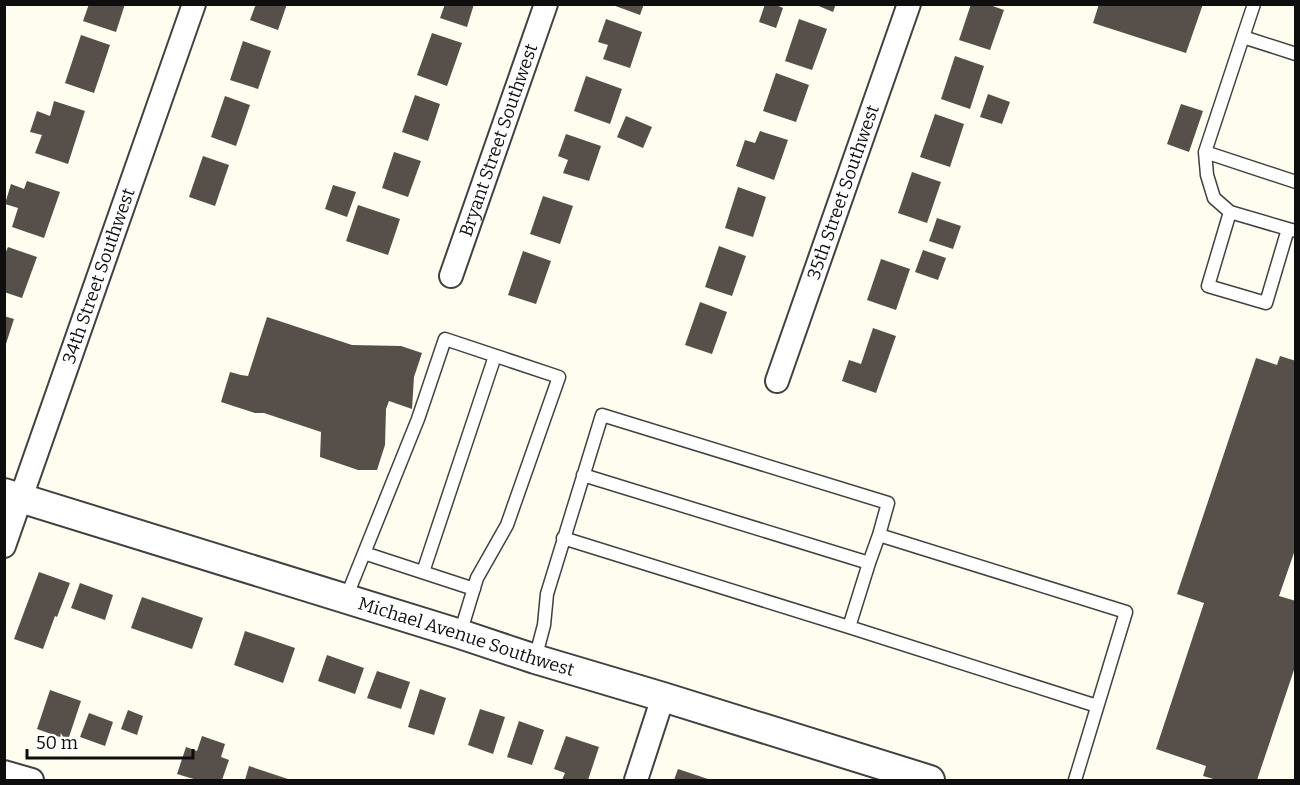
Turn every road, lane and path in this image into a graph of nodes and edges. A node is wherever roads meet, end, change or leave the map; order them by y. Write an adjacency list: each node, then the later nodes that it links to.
1 (194, 4): 15 (street, 34th Street Southwest)
2 (546, 4): 11 (street, Bryant Street Southwest)
3 (909, 4): 13 (street, 35th Street Southwest)
4 (1254, 4): 5 (lane)
5 (1243, 37): 6 (lane); 7 (lane)
6 (1296, 54)
7 (1205, 152): 8 (lane); 9 (lane)
8 (1296, 182)
9 (1230, 212): 10 (lane); 10 (lane)
10 (1292, 230)
11 (451, 276)
12 (495, 356): 19 (lane); 21 (lane); 22 (lane)
13 (777, 381)
14 (583, 475): 16 (lane); 17 (lane); 20 (lane)
15 (13, 495): 18 (street, 34th Street Southwest); 23 (street, Michael Avenue Southwest)
16 (879, 535): 20 (lane); 28 (lane)
17 (563, 538): 24 (lane); 26 (lane)
18 (4, 546)
19 (364, 553): 21 (lane); 23 (lane)
20 (869, 563): 24 (lane)
21 (423, 572): 22 (lane)
22 (474, 589): 25 (lane)
23 (346, 598): 25 (street, Michael Avenue Southwest)
24 (849, 627): 28 (lane)
25 (460, 634): 26 (street, Michael Avenue Southwest)
26 (535, 659): 27 (street, Michael Avenue Southwest)
27 (663, 697): 31 (street); 32 (street, Michael Avenue Southwest)
28 (1097, 706): 33 (lane)
29 (4, 772): 30 (street)
30 (32, 780)
31 (636, 780)
32 (930, 780)
33 (1075, 780)

